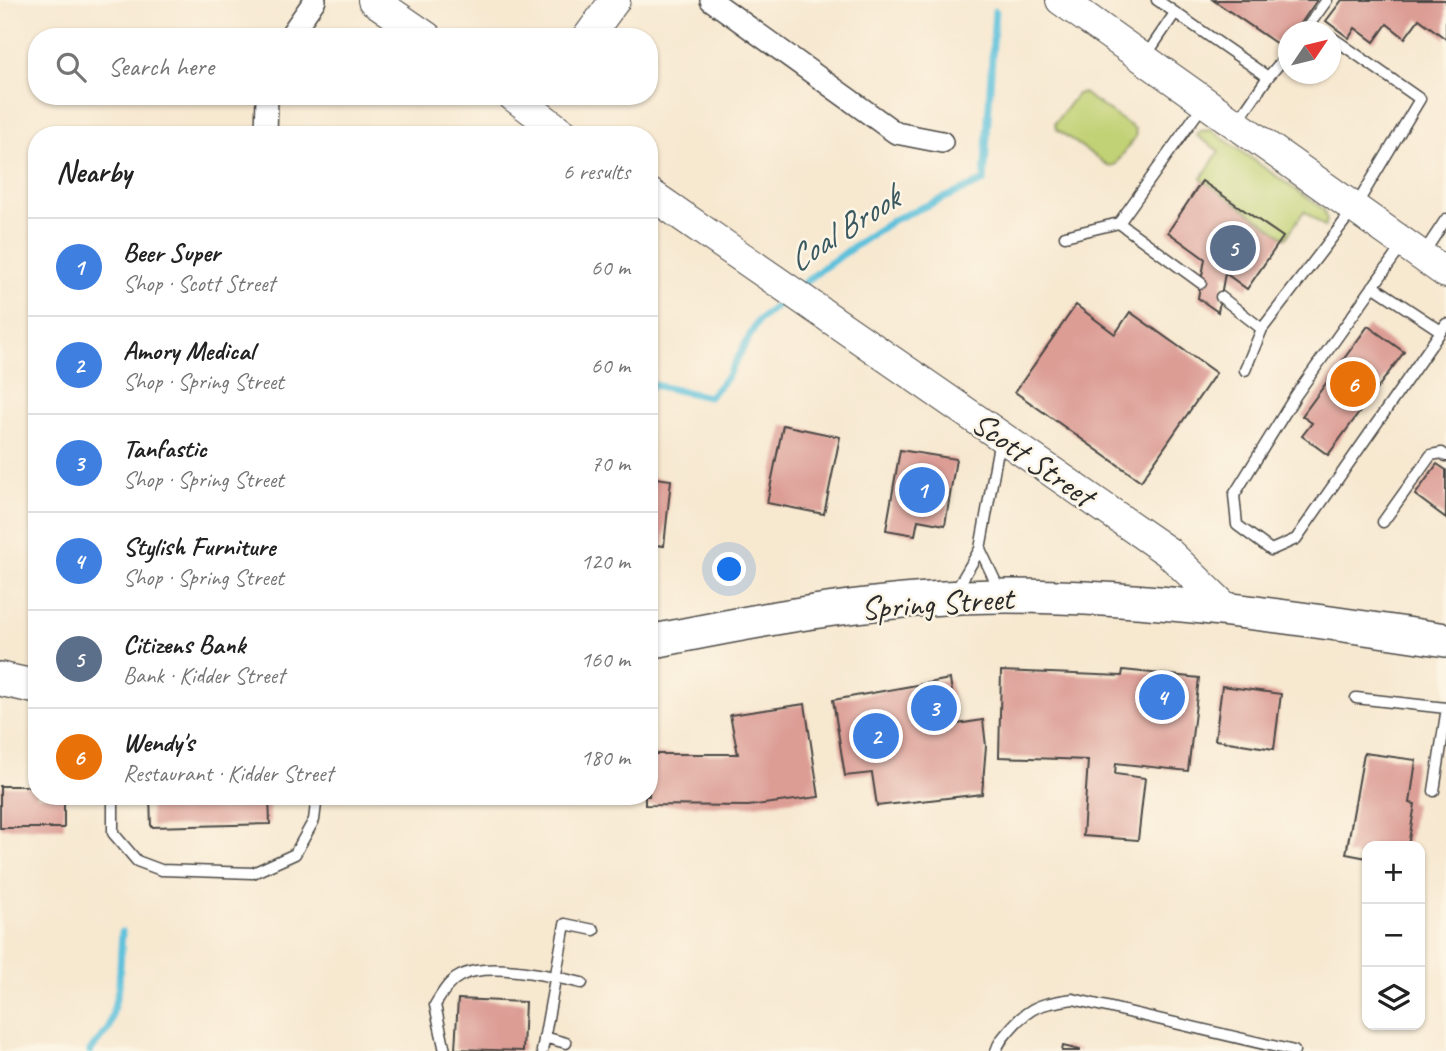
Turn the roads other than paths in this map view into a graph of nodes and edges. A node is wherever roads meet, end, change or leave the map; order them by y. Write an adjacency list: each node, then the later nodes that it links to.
1 (315, 0): 10 (street)
2 (373, 0): 11 (street)
3 (615, 0): 12 (street)
4 (710, 0): 23 (street)
5 (1060, 0): 14 (street)
6 (1157, 0): 8 (lane)
7 (1327, 0): 9 (lane)
8 (1175, 13): 14 (lane); 16 (lane)
9 (1312, 21)
10 (295, 28)
11 (414, 28)
12 (595, 28)
13 (1341, 43): 25 (lane)
14 (1144, 60): 17 (street)
15 (1278, 66): 16 (lane)
16 (1268, 77): 20 (lane)
17 (1205, 102): 20 (street); 27 (lane)
18 (267, 105): 21 (street)
19 (535, 105): 22 (street)
20 (1236, 124): 25 (street)
21 (266, 126)
22 (556, 126)
23 (942, 142)
24 (658, 199): 37 (street, Scott Street)
25 (1354, 209): 29 (street); 35 (lane)
26 (1446, 219): 29 (lane)
27 (1119, 223): 28 (lane); 31 (lane)
28 (1065, 236)
29 (1412, 250): 30 (street); 32 (lane)
30 (1446, 273)
31 (1201, 283)
32 (1373, 286): 34 (lane); 34 (lane)
33 (1221, 297): 35 (lane)
34 (1443, 327)
35 (1262, 329): 36 (lane)
36 (1245, 370)
37 (1000, 436): 40 (lane); 43 (street, Scott Street)
38 (1446, 456): 39 (lane)
39 (1383, 522)
40 (980, 549): 41 (lane); 42 (lane)
41 (1002, 596): 42 (main road, Spring Street); 43 (main road, Spring Street)
42 (951, 598): 44 (main road, Spring Street)
43 (1227, 609): 45 (main road)
44 (658, 640)
45 (1446, 640)
46 (0, 679): 47 (main road)
47 (28, 685)
48 (1356, 698): 49 (lane)
49 (1446, 708)
50 (1446, 714): 51 (lane)
51 (1434, 790)
52 (113, 805): 53 (lane)
53 (316, 805)
54 (594, 930): 55 (lane)
55 (556, 977): 56 (lane); 57 (lane); 59 (lane)
56 (582, 983)
57 (544, 1037): 58 (lane); 60 (lane)
58 (566, 1043)
59 (445, 1051)
60 (542, 1051)
61 (996, 1051): 62 (lane)
62 (1294, 1051)

